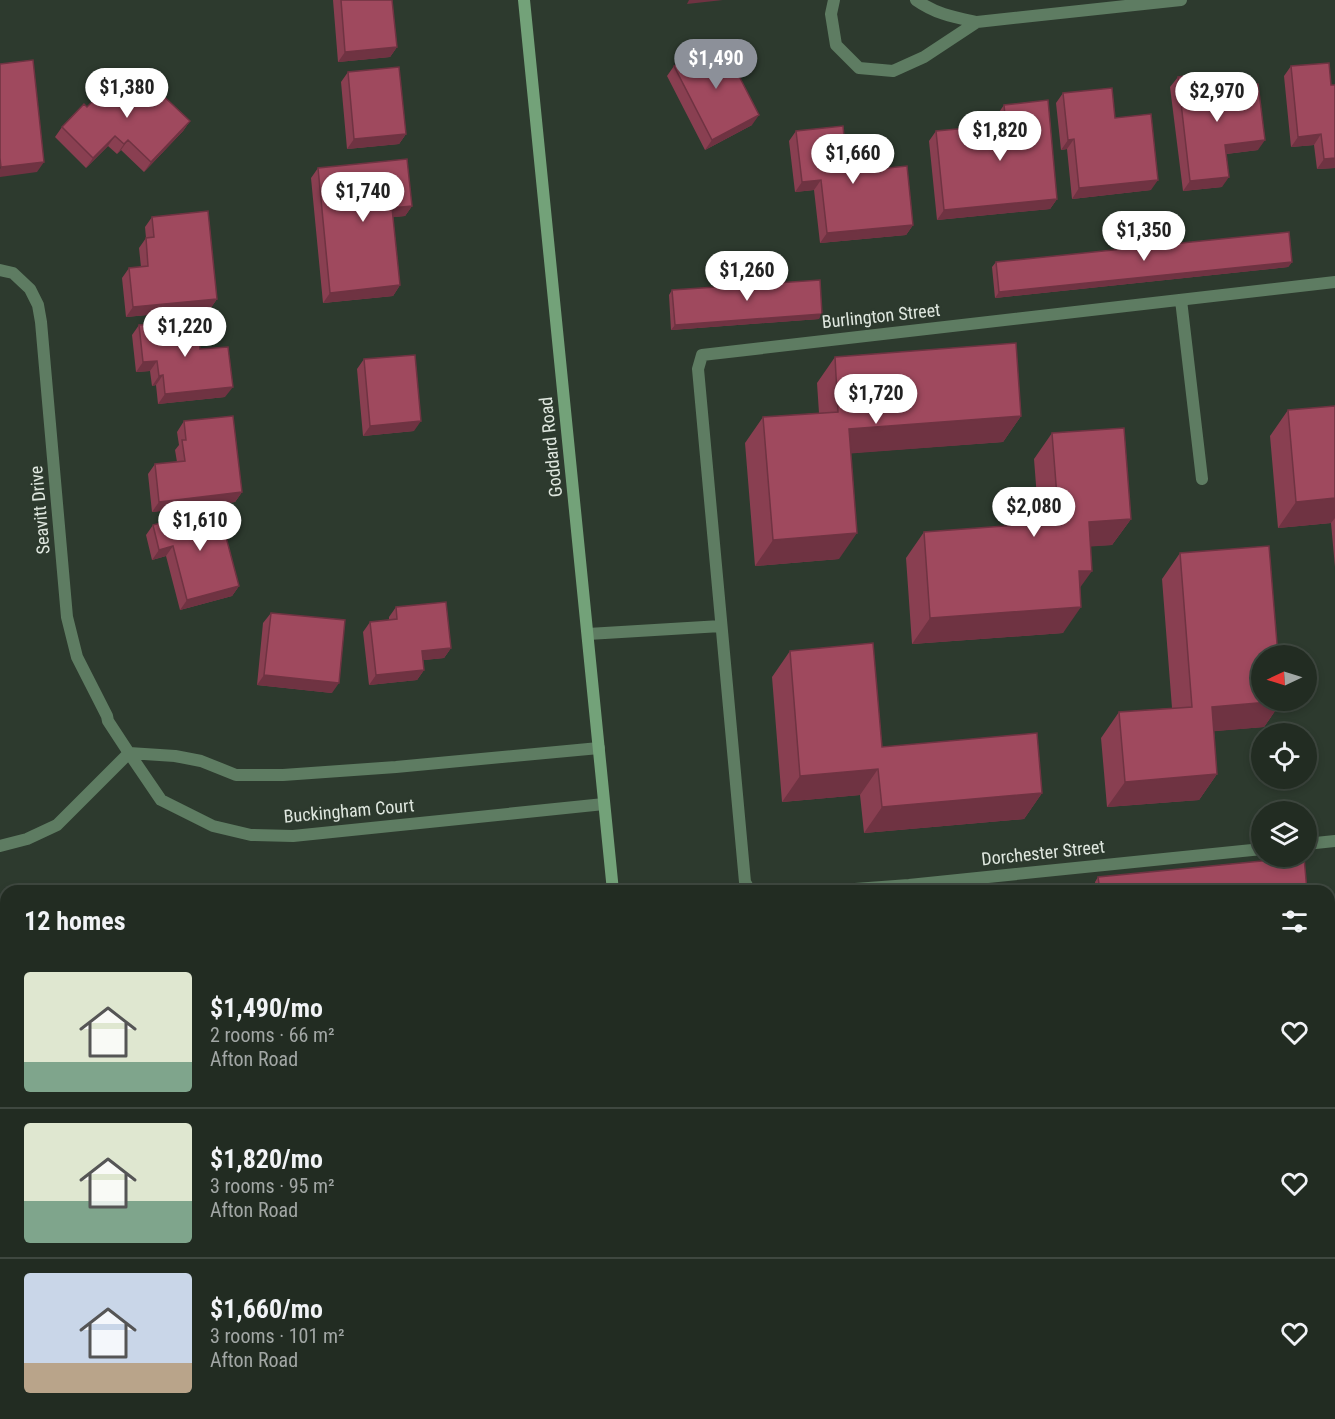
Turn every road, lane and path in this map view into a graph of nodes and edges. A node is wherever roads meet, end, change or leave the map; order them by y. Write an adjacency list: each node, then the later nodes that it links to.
1 (524, 0): 11 (main road, Goddard Road)
2 (834, 0): 5 (street)
3 (916, 0): 5 (street)
4 (1181, 0): 5 (street)
5 (977, 22)
6 (0, 270): 13 (street, Seavitt Drive)
7 (1335, 282): 8 (street, Burlington Street)
8 (1181, 300): 9 (street); 10 (street, Burlington Street)
9 (1202, 479)
10 (721, 626): 11 (street); 20 (street)
11 (588, 634): 12 (main road, Goddard Road)
12 (599, 748): 13 (street); 14 (main road, Goddard Road)
13 (129, 753): 14 (street, Buckingham Court); 17 (street)
14 (604, 804): 19 (main road, Goddard Road)
15 (1335, 841): 16 (street)
16 (1317, 843)
17 (0, 846)
18 (1251, 850): 21 (street, Dorchester Street)
19 (612, 885)
20 (747, 885)
21 (909, 885)

